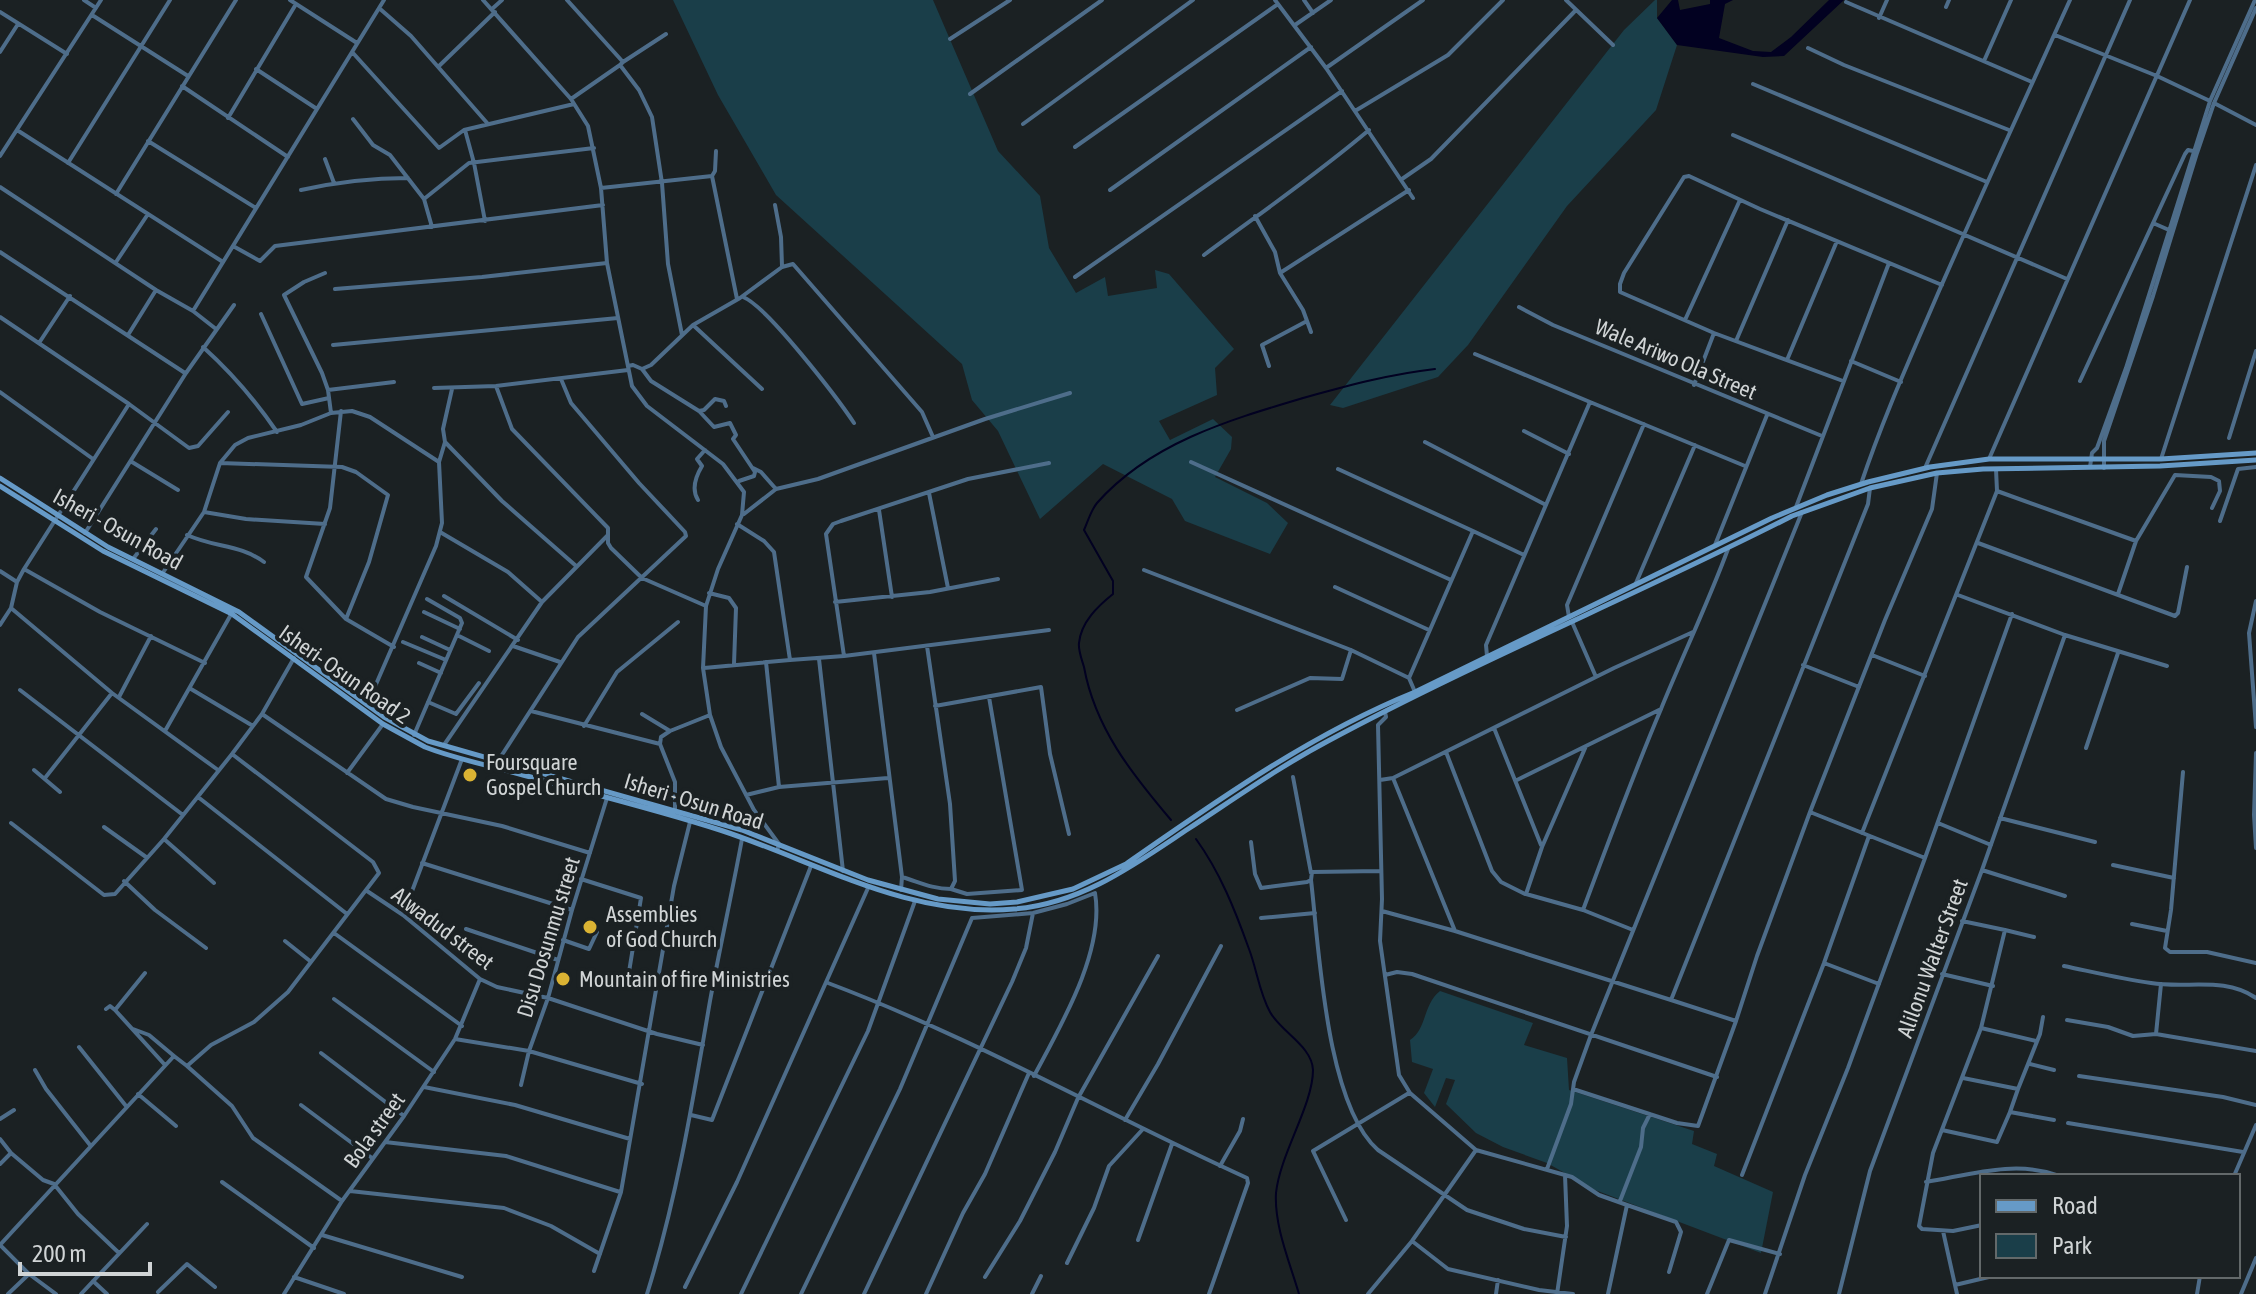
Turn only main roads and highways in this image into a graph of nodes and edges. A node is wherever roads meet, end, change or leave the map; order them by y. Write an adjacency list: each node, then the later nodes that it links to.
1 (2256, 453): 5 (main road)
2 (2256, 460): 6 (main road)
3 (0, 478): 7 (main road, Isheri - Osun Road)
4 (0, 486): 7 (main road, Isheri- Osun Road 2)
5 (1827, 495): 6 (main road); 9 (main road)
6 (1830, 502): 9 (main road)
7 (55, 517): 8 (main road, Isheri - Osun Road); 8 (main road, Isheri- Osun Road 2)
8 (233, 611): 11 (main road, Isheri - Osun Road); 11 (main road, Isheri- Osun Road 2)
9 (1571, 619): 10 (main road); 10 (main road)
10 (1460, 673): 11 (main road, Isheri - Osun Road); 11 (main road, Isheri- Osun Road 2)
11 (778, 848)

